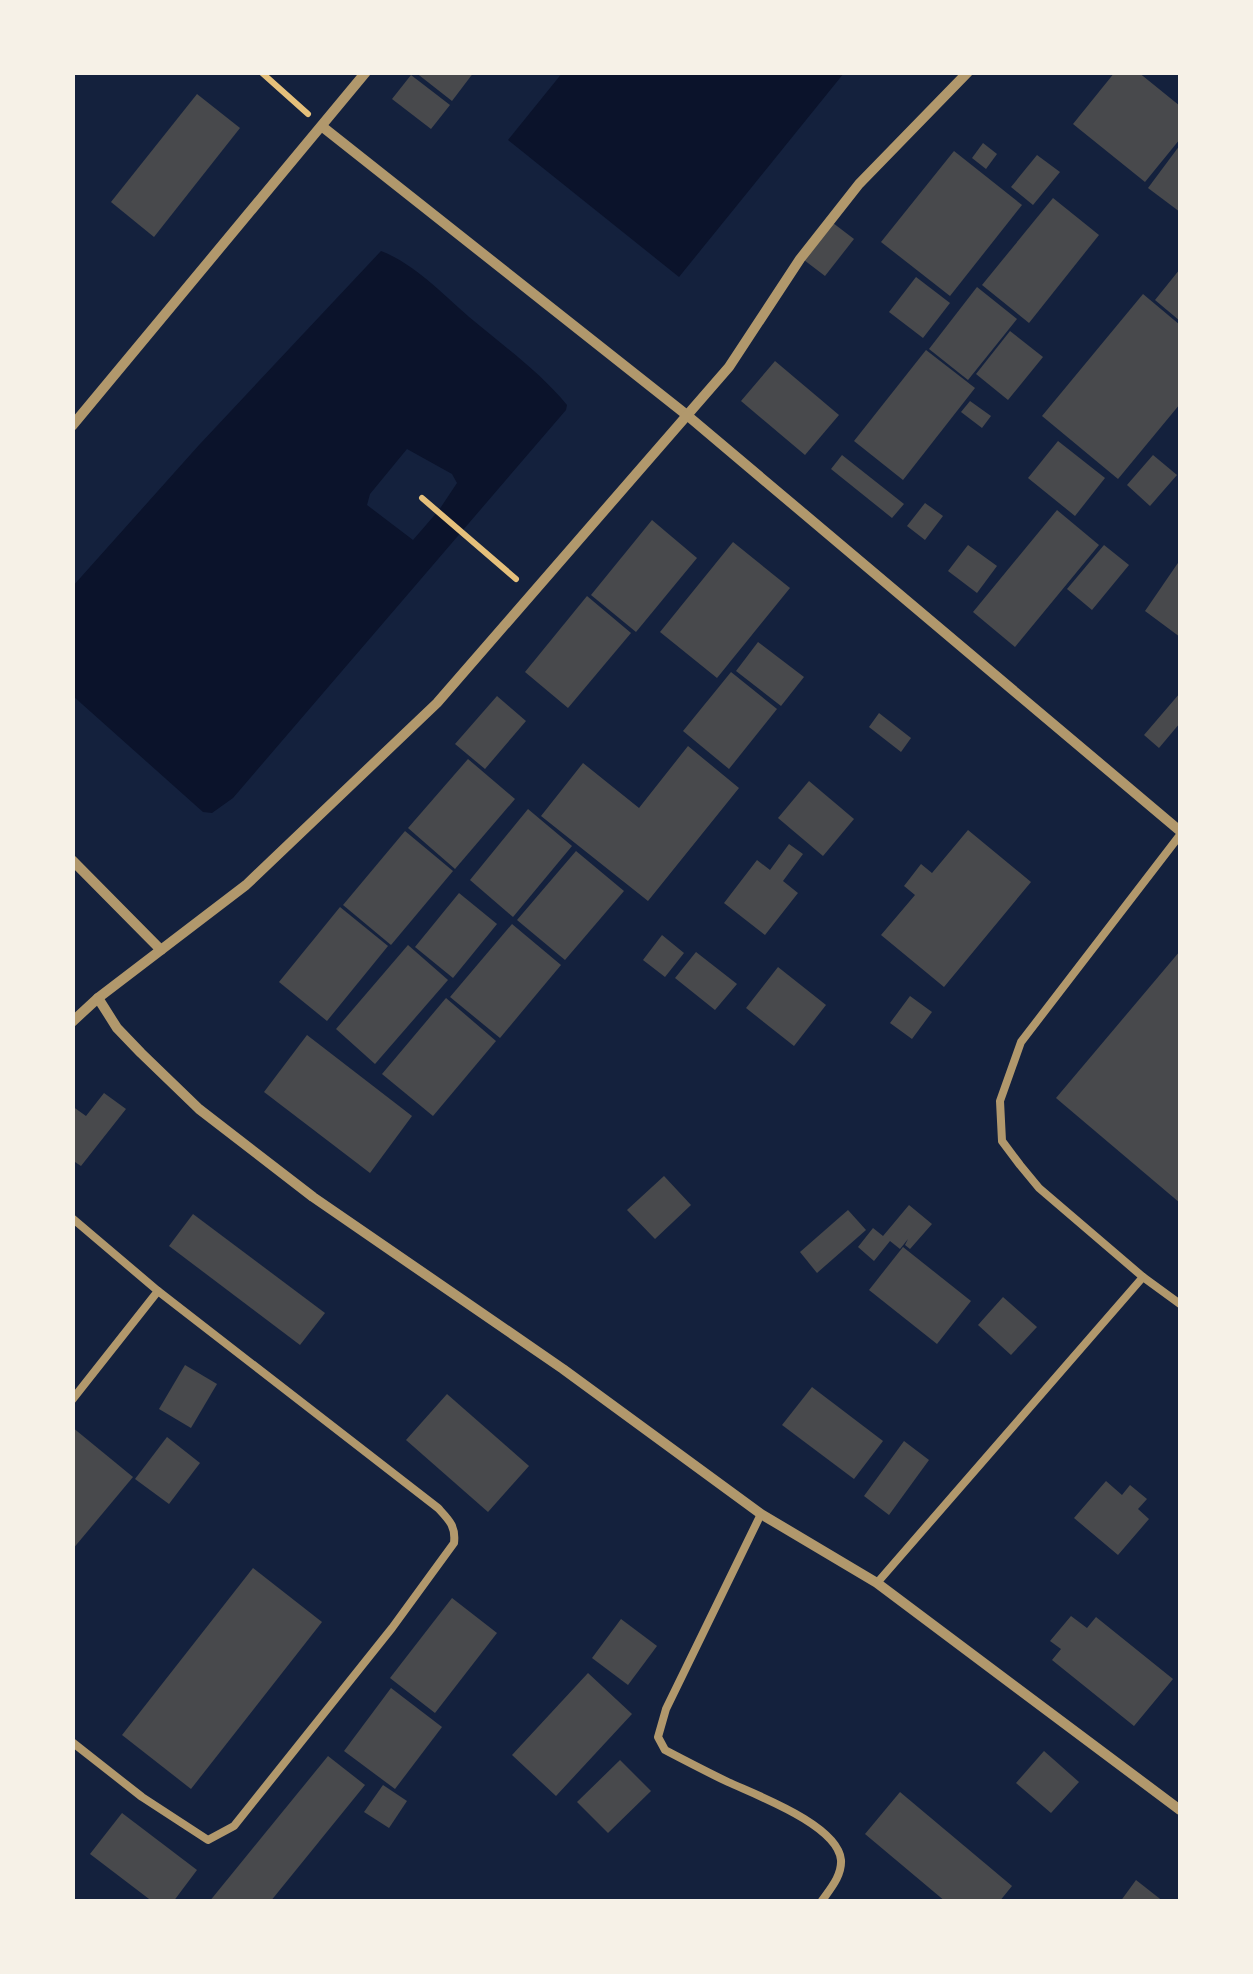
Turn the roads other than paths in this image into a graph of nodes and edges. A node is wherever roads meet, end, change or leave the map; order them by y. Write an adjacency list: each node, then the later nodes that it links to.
1 (366, 72): 3 (street)
2 (968, 72): 4 (street)
3 (324, 128): 4 (street); 5 (street)
4 (688, 416): 6 (street); 8 (street)
5 (72, 426)
6 (1180, 833): 12 (lane)
7 (72, 860): 8 (street)
8 (161, 950): 9 (street)
9 (98, 998): 10 (street); 16 (street)
10 (72, 1022)
11 (72, 1218): 13 (lane)
12 (1143, 1276): 14 (lane); 17 (lane)
13 (158, 1292): 15 (lane); 18 (lane)
14 (1180, 1304)
15 (72, 1400)
16 (761, 1514): 17 (street); 20 (lane)
17 (877, 1583): 19 (street)
18 (72, 1742)
19 (1180, 1810)
20 (821, 1902)

